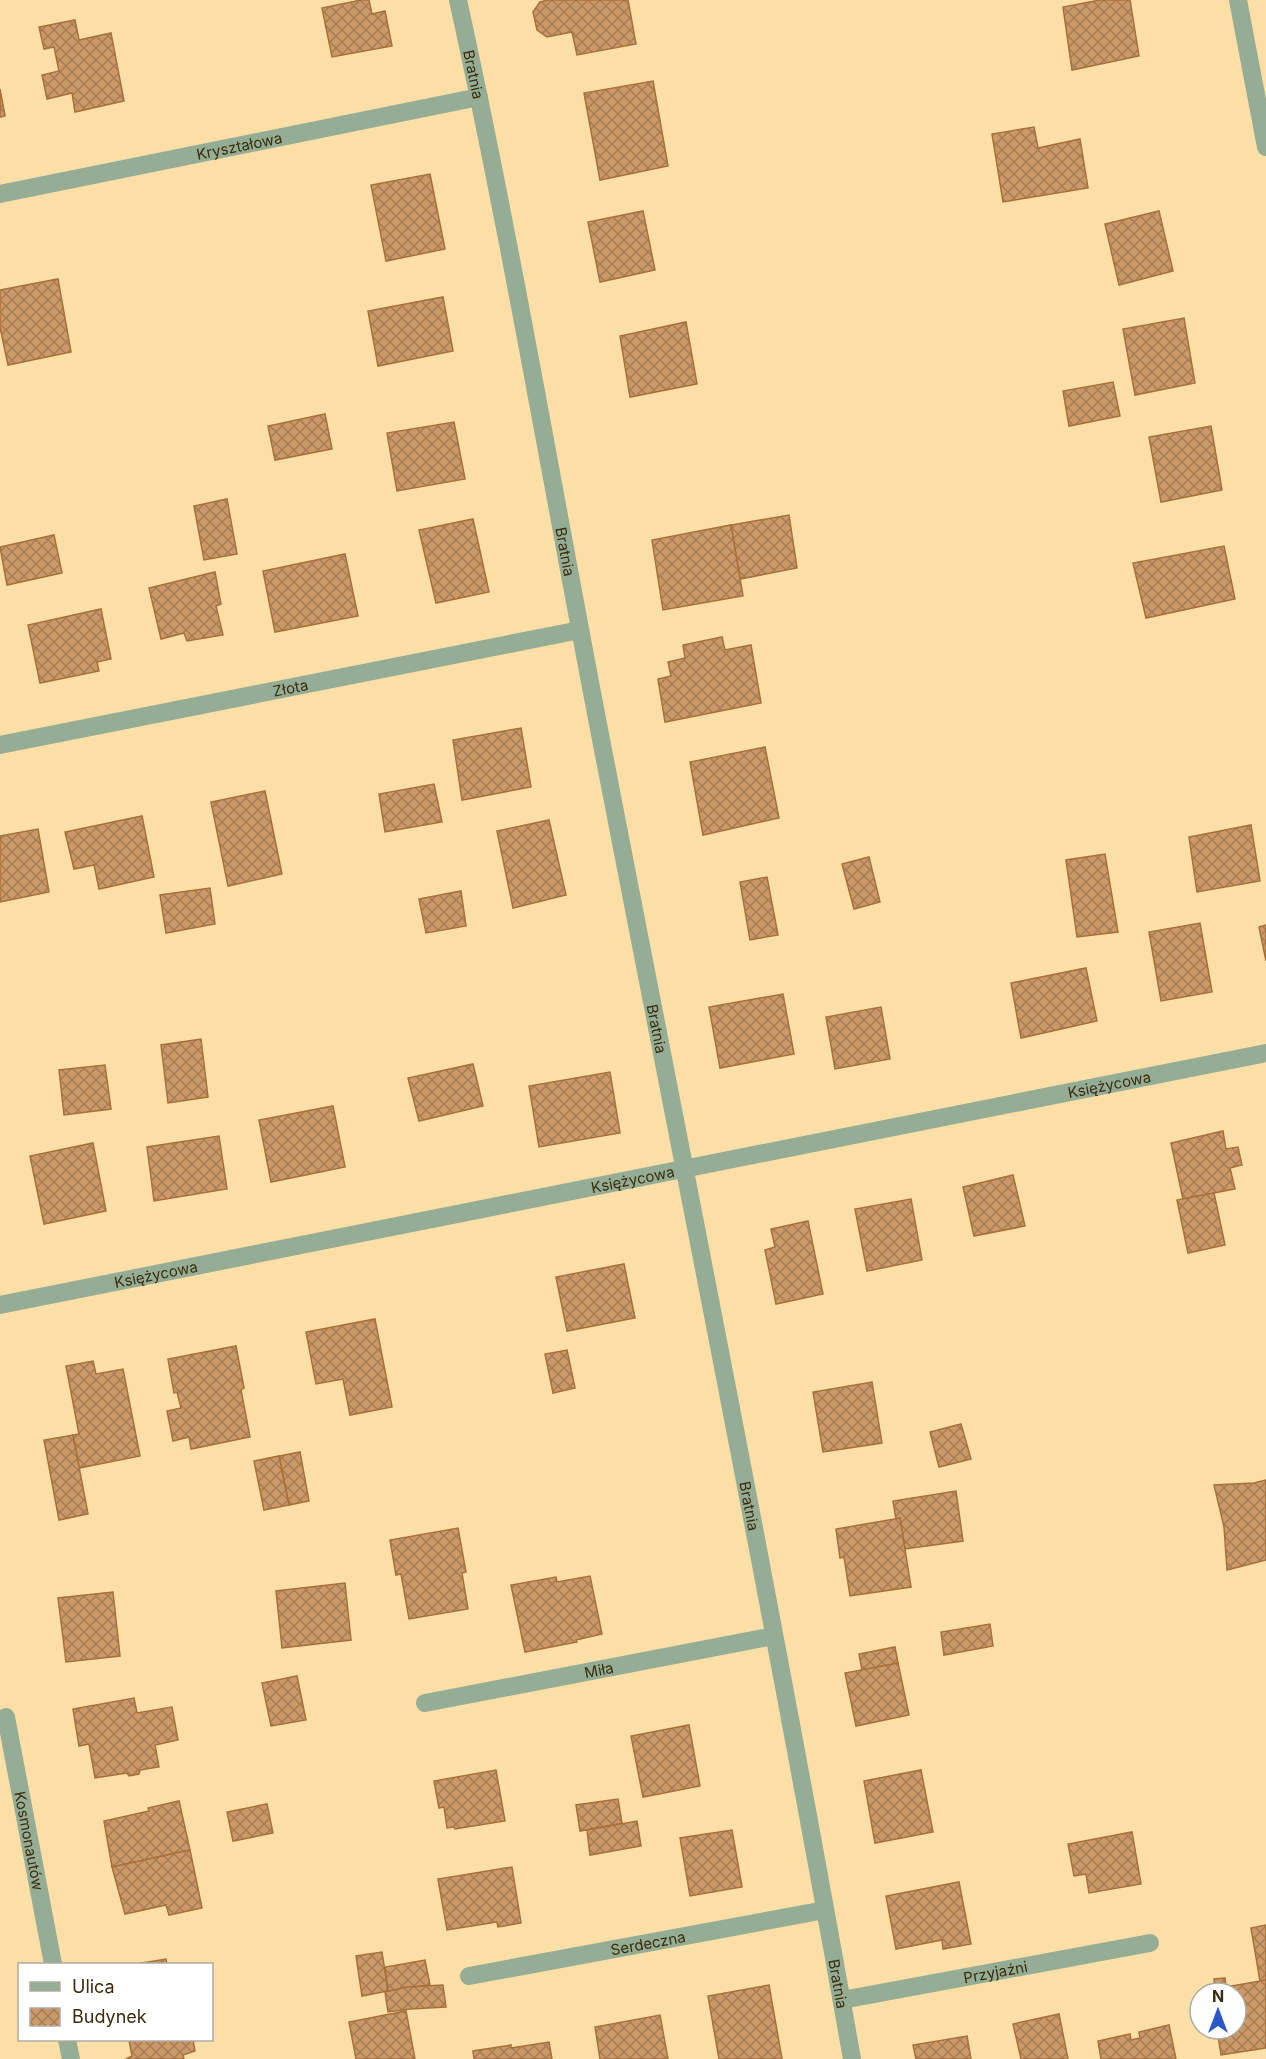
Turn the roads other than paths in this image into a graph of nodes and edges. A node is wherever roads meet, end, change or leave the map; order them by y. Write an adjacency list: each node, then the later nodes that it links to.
1 (458, 0): 3 (street, Bratnia)
2 (1238, 0): 4 (street)
3 (479, 97): 5 (street, Kryształowa); 6 (street, Bratnia)
4 (1266, 147)
5 (0, 194)
6 (580, 630): 7 (street, Złota); 9 (street, Bratnia)
7 (0, 745)
8 (1266, 1053): 9 (street, Księżycowa)
9 (684, 1168): 10 (street, Księżycowa); 11 (street, Bratnia)
10 (0, 1305)
11 (774, 1636): 12 (street, Miła); 14 (street, Bratnia)
12 (424, 1703)
13 (6, 1717): 16 (street, Kosmonautów)
14 (825, 1910): 17 (street, Serdeczna); 18 (street, Bratnia)
15 (1150, 1943): 18 (street, Przyjaźni)
16 (53, 1963)
17 (469, 1976)
18 (842, 2000): 21 (street, Bratnia)
19 (67, 2041): 20 (street)
20 (71, 2059)
21 (852, 2059)

